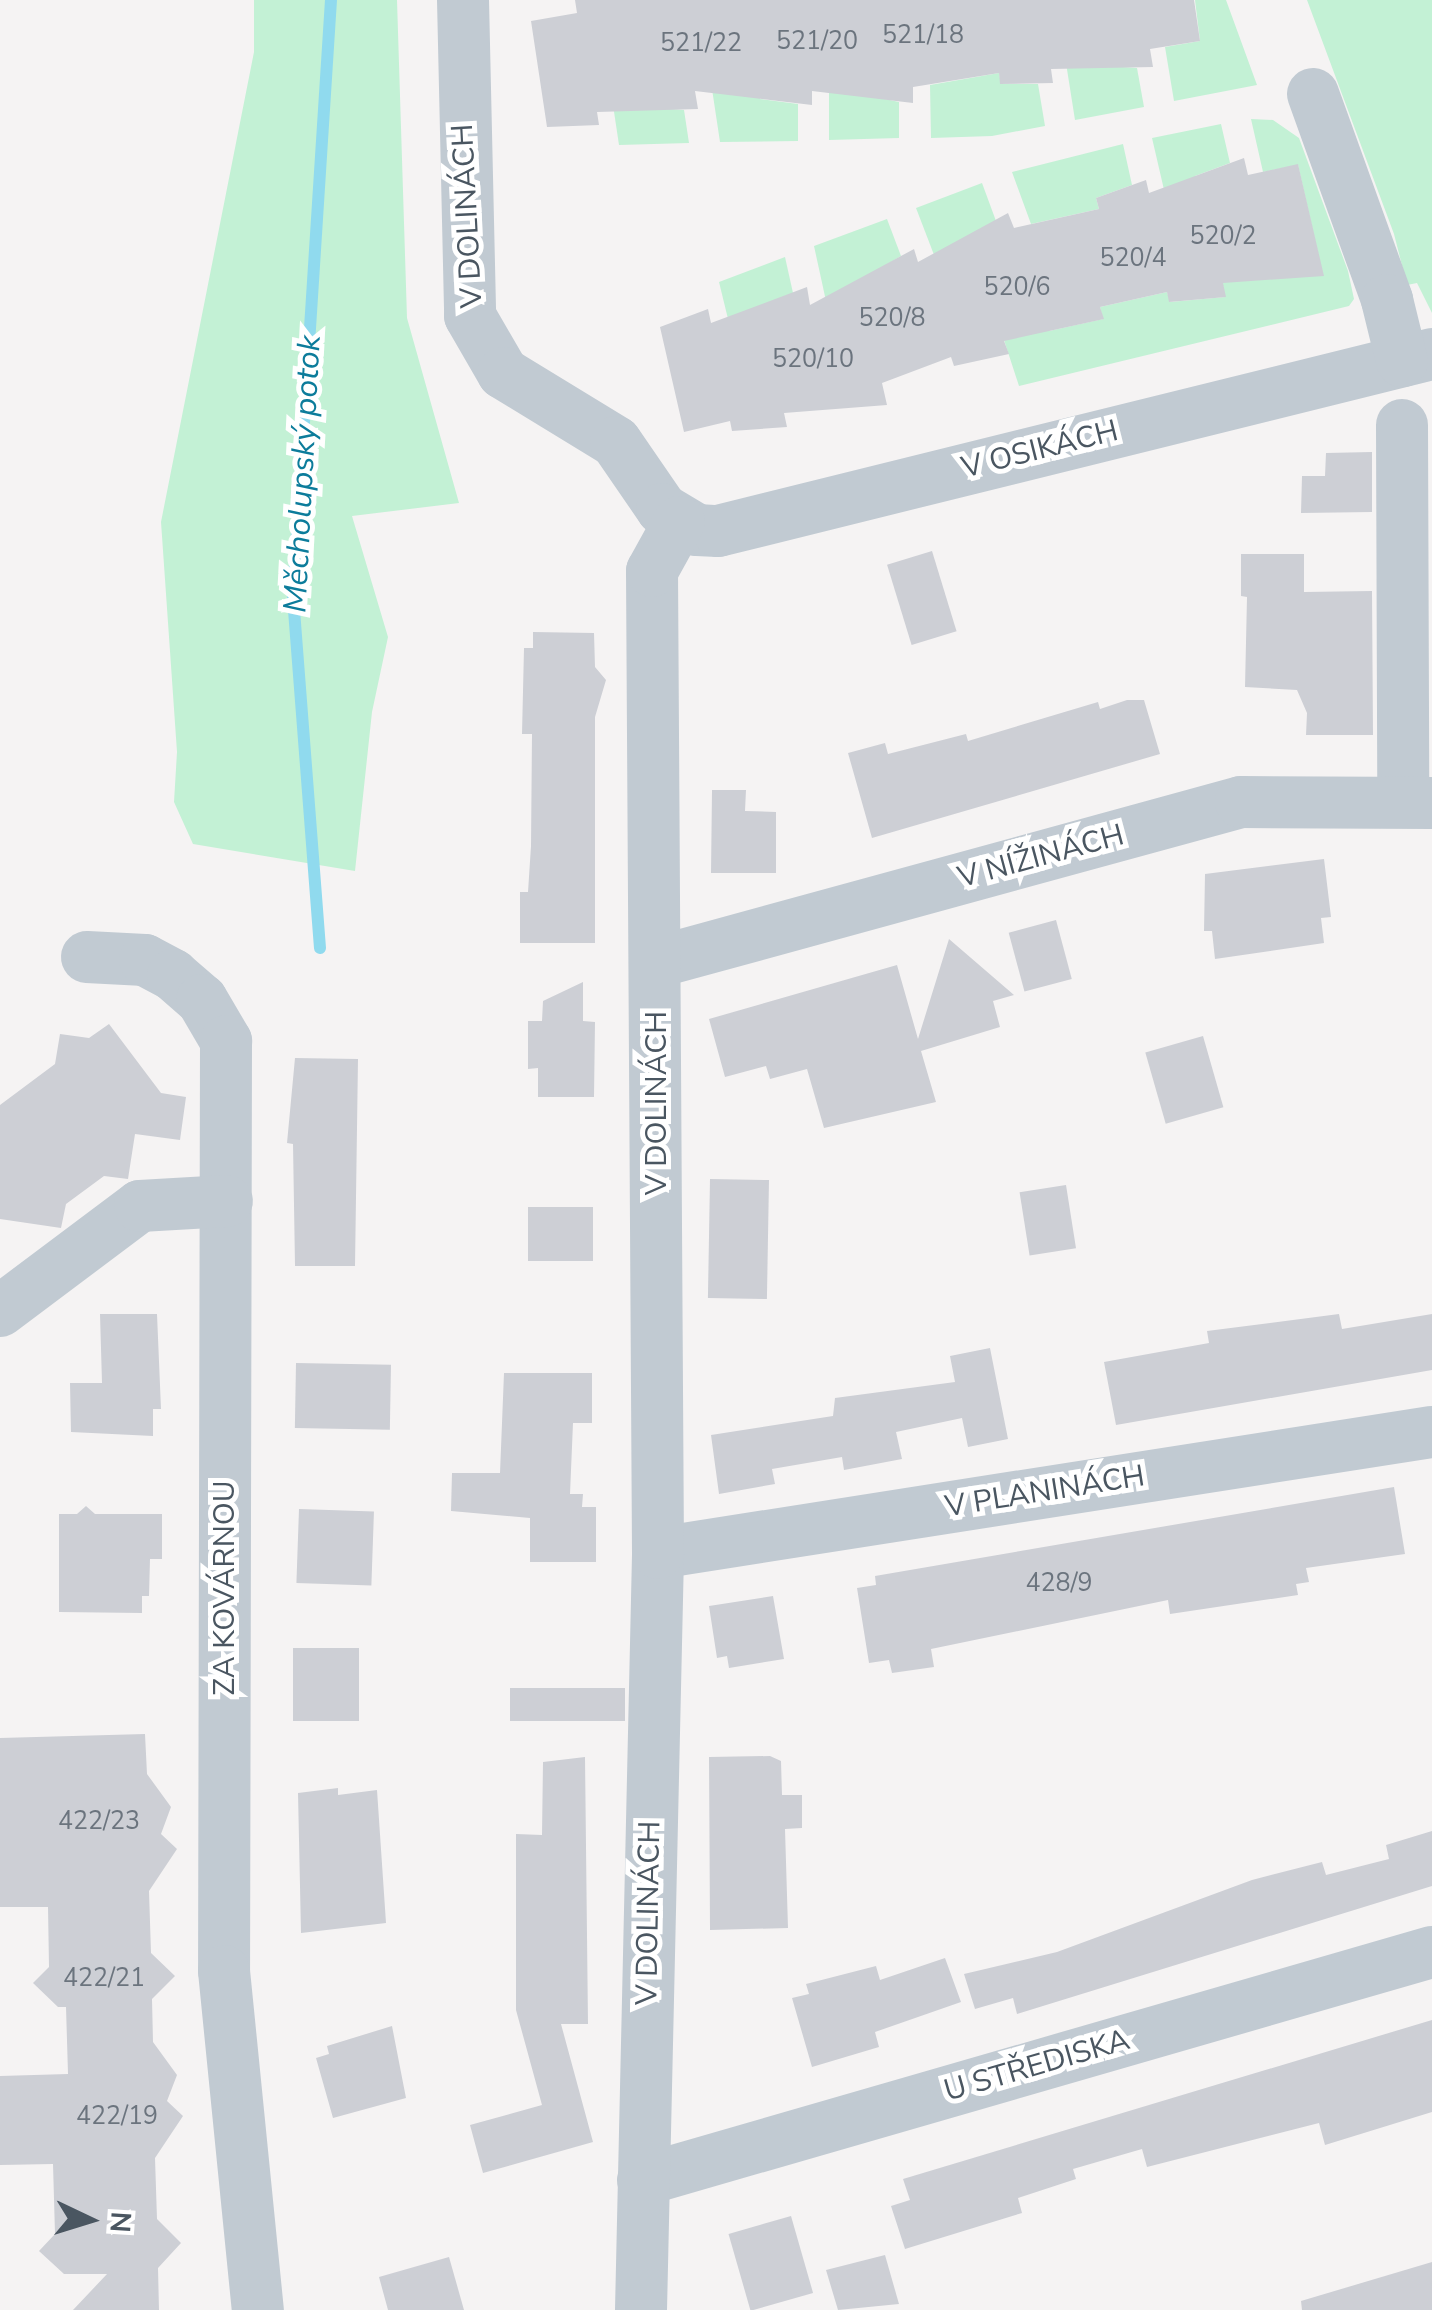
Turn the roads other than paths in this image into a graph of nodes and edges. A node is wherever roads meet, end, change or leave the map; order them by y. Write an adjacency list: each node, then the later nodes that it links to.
1 (463, 0): 5 (street, V DOLINÁCH)
2 (1313, 94): 3 (street, V OSIKÁCH)
3 (1417, 357): 5 (street, V OSIKÁCH)
4 (1402, 425): 6 (street)
5 (679, 522): 8 (street, V DOLINÁCH)
6 (1418, 802): 8 (street, V NÍŽINÁCH)
7 (86, 957): 9 (street, ZA KOVÁRNOU)
8 (657, 962): 12 (street, V DOLINÁCH)
9 (227, 1202): 10 (street); 15 (street, ZA KOVÁRNOU)
10 (0, 1311)
11 (1432, 1432): 12 (street, V PLANINÁCH)
12 (658, 1553): 14 (street, V DOLINÁCH)
13 (1432, 1952): 14 (street, U STŘEDISKA)
14 (642, 2180): 16 (street, V DOLINÁCH)
15 (258, 2310)
16 (641, 2310)

